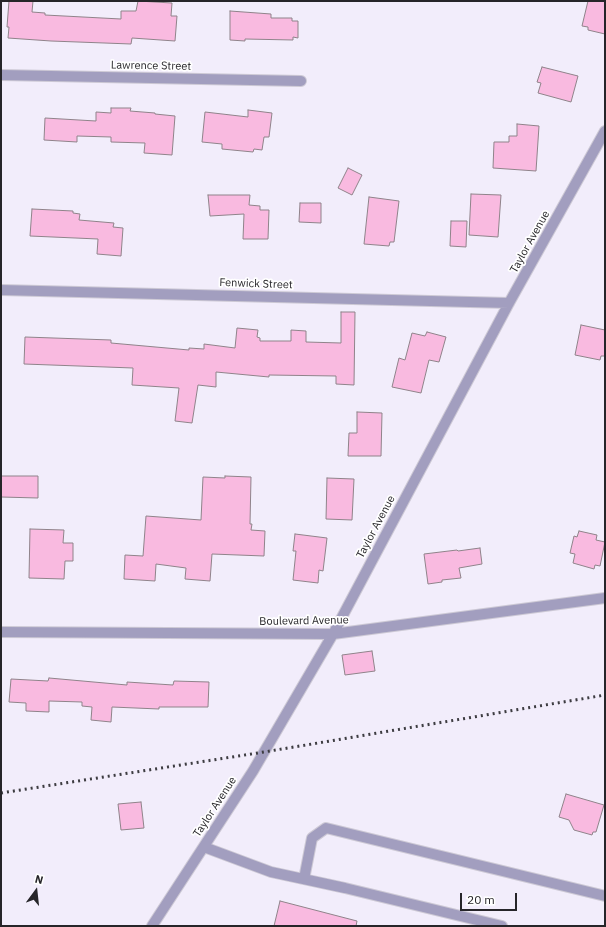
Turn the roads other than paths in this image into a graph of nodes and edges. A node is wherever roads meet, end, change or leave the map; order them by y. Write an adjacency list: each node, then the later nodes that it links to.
1 (1, 75): 2 (street, Lawrence Street)
2 (301, 81)
3 (605, 130): 5 (street, Taylor Avenue)
4 (1, 290): 5 (street, Fenwick Street)
5 (510, 303): 8 (street, Taylor Avenue)
6 (605, 598): 8 (street, Boulevard Avenue)
7 (1, 632): 8 (street, Boulevard Avenue)
8 (333, 634): 9 (street, Taylor Avenue)
9 (204, 847): 10 (street); 12 (street, Taylor Avenue)
10 (304, 879): 11 (street); 13 (street)
11 (605, 896)
12 (157, 924)
13 (502, 926)

